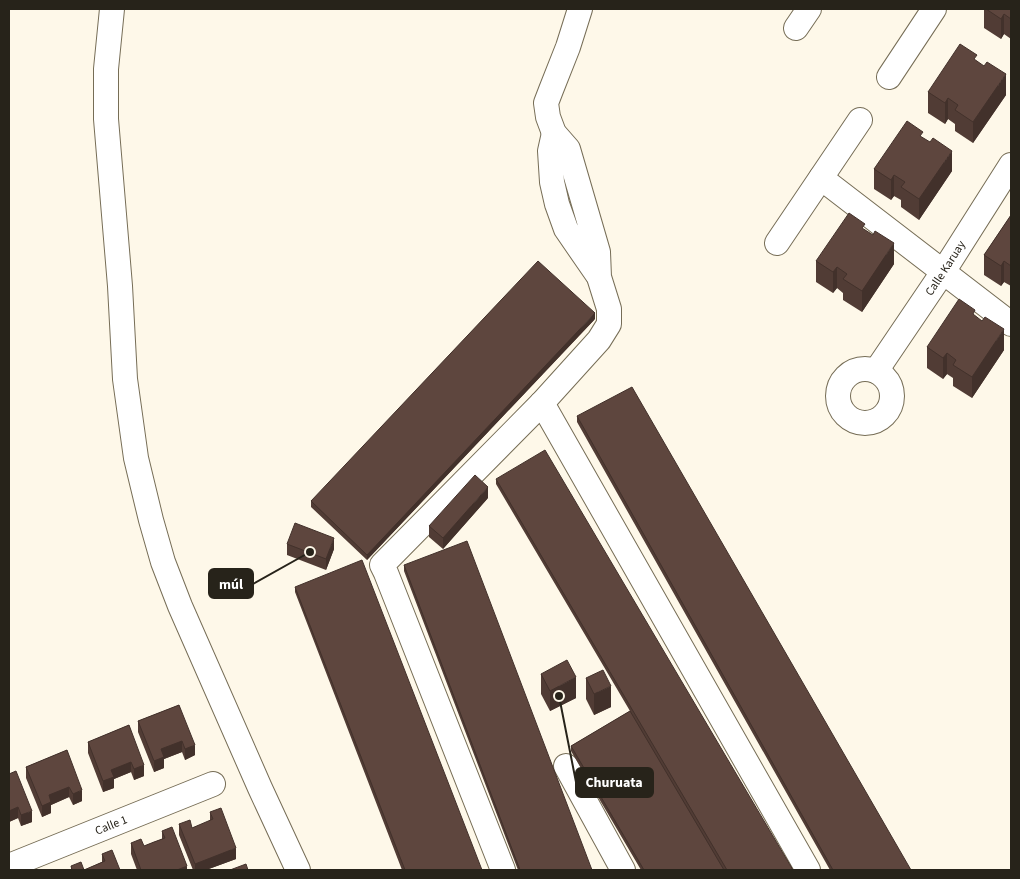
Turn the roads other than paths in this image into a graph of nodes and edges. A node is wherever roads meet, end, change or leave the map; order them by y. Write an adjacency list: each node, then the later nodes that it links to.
1 (112, 9): 16 (street)
2 (580, 9): 12 (street)
3 (934, 9): 4 (street)
4 (889, 77)
5 (860, 120): 7 (street)
6 (1011, 165): 9 (street, Calle Karuay)
7 (821, 178): 8 (street); 9 (street)
8 (777, 243)
9 (943, 272): 10 (street); 11 (street, Calle Karuay)
10 (1011, 324)
11 (876, 371)
12 (542, 403): 17 (street); 19 (street)
13 (566, 766): 18 (street)
14 (213, 784): 15 (street, Calle 1)
15 (9, 866)
16 (298, 870)
17 (503, 870)
18 (623, 870)
19 (808, 870)

